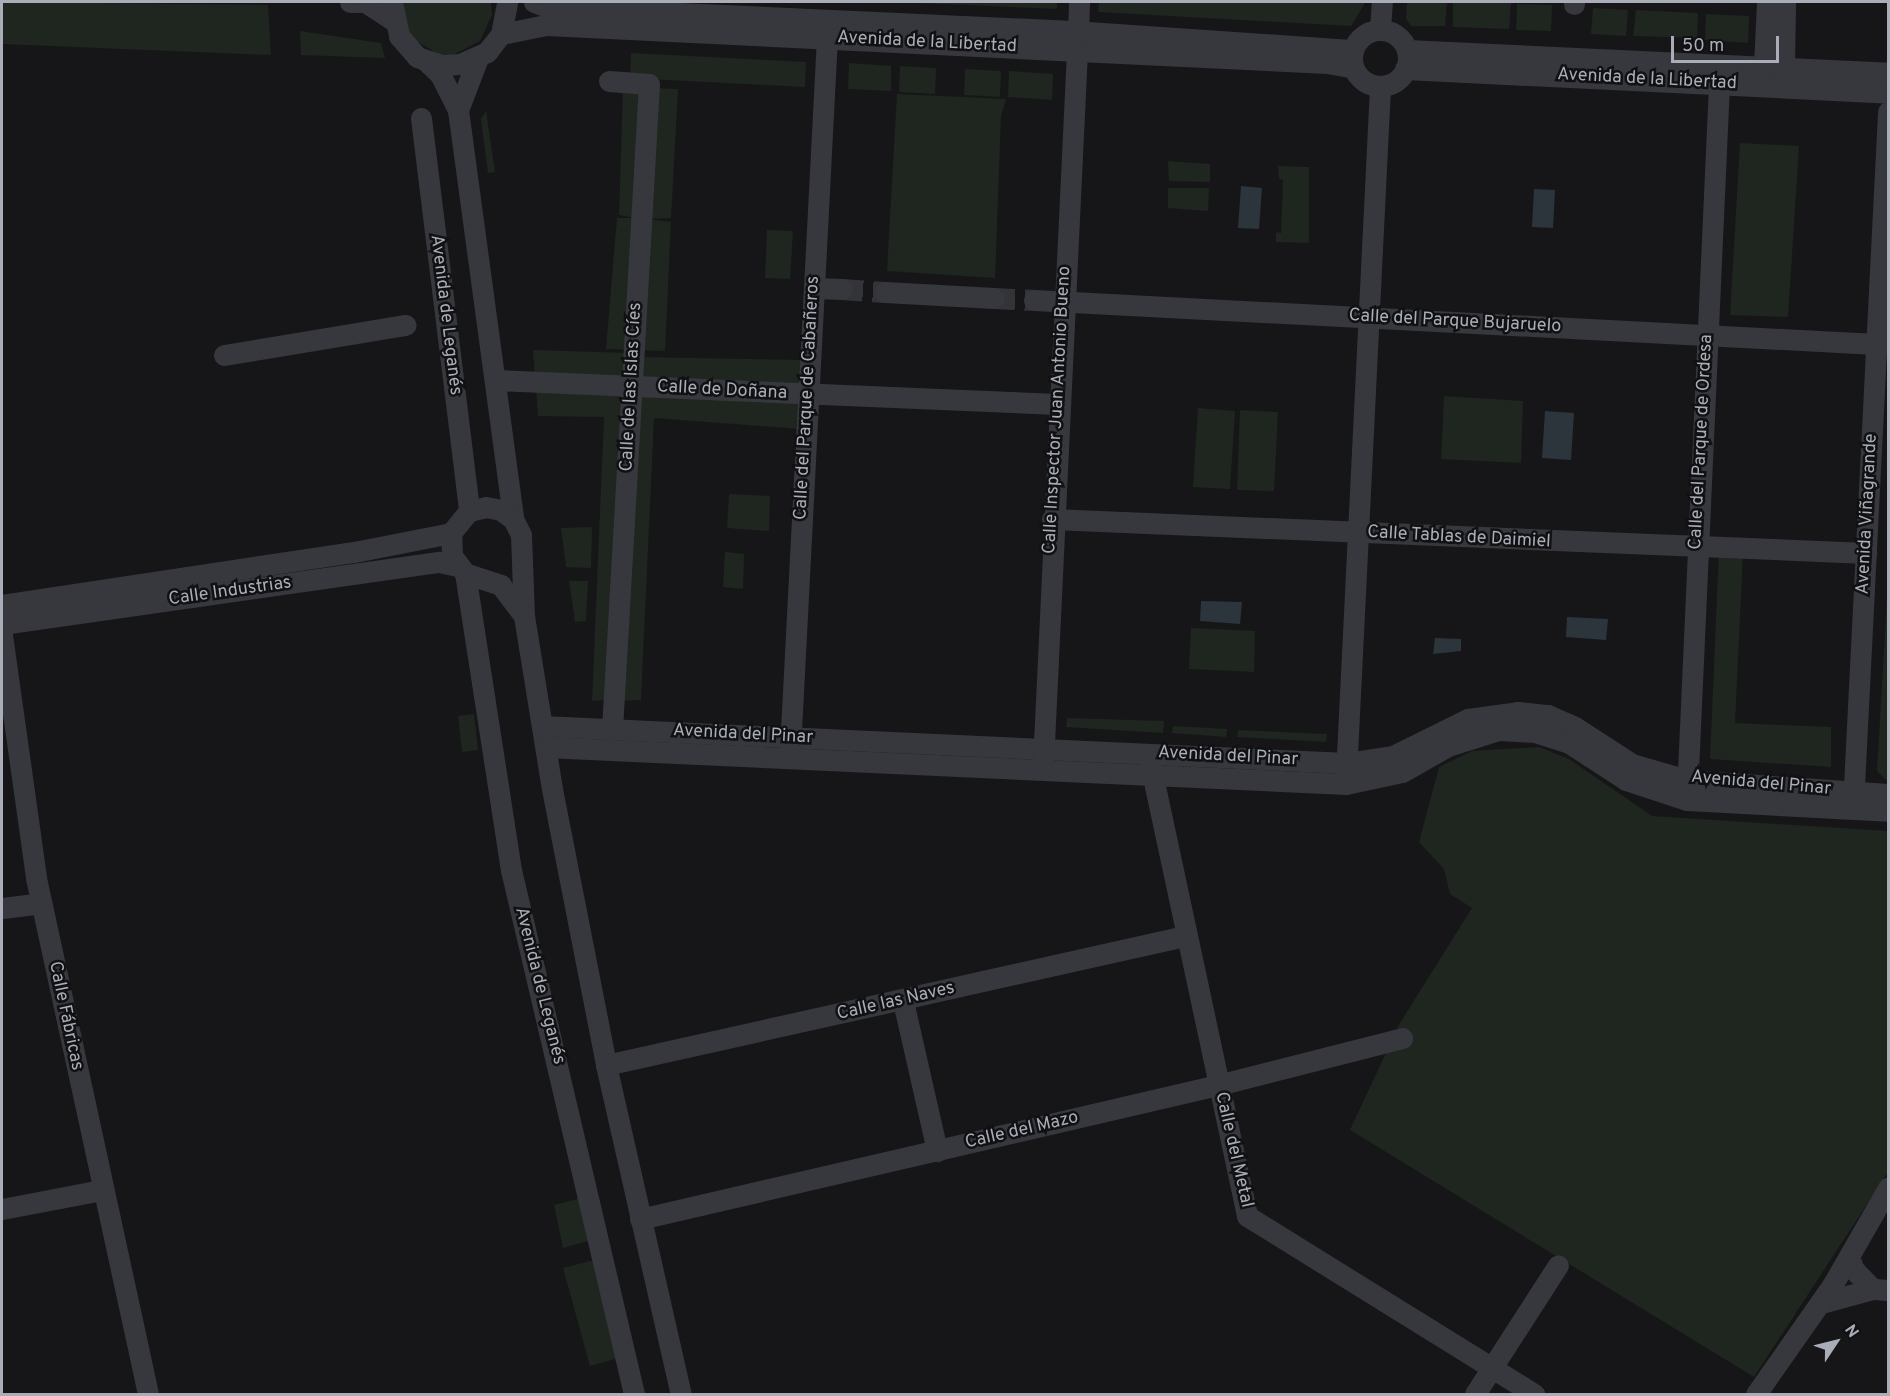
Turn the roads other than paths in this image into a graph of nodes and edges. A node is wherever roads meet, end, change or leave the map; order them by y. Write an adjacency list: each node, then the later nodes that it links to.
1 (350, 2): 8 (street)
2 (507, 2): 11 (street)
3 (534, 2): 9 (street, Avenida de la Libertad)
4 (1079, 2): 12 (street, Calle Inspector Juan Antonio Bueno)
5 (1382, 2): 10 (street)
6 (1767, 2): 17 (street)
7 (1785, 2): 17 (street)
8 (392, 11): 16 (street)
9 (828, 20): 11 (street, Avenida de la Libertad); 12 (street, Avenida de la Libertad); 26 (street, Calle del Parque de Cabañeros)
10 (1380, 29): 14 (street); 15 (street)
11 (501, 34): 13 (street)
12 (1077, 41): 14 (street, Avenida de la Libertad); 31 (street, Calle Inspector Juan Antonio Bueno)
13 (478, 58): 16 (street); 23 (street)
14 (1353, 59): 21 (street)
15 (1406, 60): 17 (street, Avenida de la Libertad); 20 (street, Avenida de la Libertad); 21 (street)
16 (426, 61): 23 (street)
17 (1774, 66): 18 (street, Avenida de la Libertad)
18 (1888, 74)
19 (609, 81): 38 (street, Calle de las Islas Cíes)
20 (1719, 84): 22 (street, Avenida de la Libertad); 34 (street, Calle del Parque de Ordesa)
21 (1380, 86): 32 (street)
22 (1888, 93)
23 (458, 110): 37 (street)
24 (1888, 112): 35 (street, Avenida Viñagrande)
25 (421, 118): 42 (street, Avenida de Leganés)
26 (814, 288): 27 (street); 39 (street, Calle del Parque de Cabañeros)
27 (842, 289)
28 (885, 292): 29 (street)
29 (994, 298)
30 (1034, 300): 31 (street, Calle del Parque Bujaruelo)
31 (1064, 302): 32 (street, Calle del Parque Bujaruelo); 40 (street, Calle Inspector Juan Antonio Bueno)
32 (1368, 318): 34 (street, Calle del Parque Bujaruelo); 46 (street)
33 (406, 325): 36 (street)
34 (1708, 334): 35 (street, Calle del Parque Bujaruelo); 47 (street, Calle del Parque de Ordesa)
35 (1876, 344): 49 (street, Avenida Viñagrande)
36 (224, 355)
37 (495, 380): 38 (street, Calle de Doñana); 41 (street)
38 (633, 387): 39 (street, Calle de Doñana); 56 (street, Calle de las Islas Cíes)
39 (808, 395): 40 (street, Calle de Doñana); 58 (street, Calle del Parque de Cabañeros)
40 (1057, 404): 44 (street, Calle Inspector Juan Antonio Bueno)
41 (506, 471): 42 (street); 43 (street)
42 (478, 509): 43 (street); 45 (street)
43 (513, 519): 48 (street)
44 (1052, 519): 46 (street, Calle Tablas de Daimiel); 59 (street, Calle Inspector Juan Antonio Bueno)
45 (451, 533): 50 (street); 51 (street, Calle Industrias)
46 (1358, 533): 47 (street, Calle Tablas de Daimiel); 61 (street)
47 (1696, 543): 49 (street, Calle Tablas de Daimiel); 65 (street, Calle del Parque de Ordesa)
48 (521, 553): 50 (street); 52 (street)
49 (1866, 553): 67 (street, Avenida Viñagrande)
50 (468, 573): 52 (street); 53 (street, Calle Industrias); 87 (street, Avenida de Leganés)
51 (2, 605)
52 (524, 616): 55 (street)
53 (2, 624)
54 (2, 635): 69 (street, Calle Fábricas)
55 (542, 726): 56 (street, Avenida del Pinar); 57 (street)
56 (612, 729): 58 (street, Avenida del Pinar)
57 (546, 747): 58 (street, Avenida del Pinar); 74 (street)
58 (790, 748): 59 (street, Avenida del Pinar); 62 (street, Avenida del Pinar)
59 (1044, 749): 60 (street, Avenida del Pinar); 62 (street, Calle Inspector Juan Antonio Bueno)
60 (1150, 754): 61 (street, Avenida del Pinar); 63 (street, Calle del Metal)
61 (1347, 763): 64 (street); 65 (street, Avenida del Pinar)
62 (1043, 770): 63 (street, Avenida del Pinar)
63 (1151, 775): 64 (street, Avenida del Pinar); 71 (street, Calle del Metal)
64 (1346, 784): 65 (street, Avenida del Pinar)
65 (1687, 790): 67 (street, Avenida del Pinar)
66 (1888, 794): 67 (street, Avenida del Pinar)
67 (1853, 800): 68 (street, Avenida del Pinar)
68 (1888, 811)
69 (41, 903): 70 (street); 78 (street, Calle Fábricas)
70 (2, 908)
71 (1185, 936): 72 (street, Calle las Naves); 75 (street, Calle del Metal)
72 (903, 1001): 74 (street, Calle las Naves); 76 (street)
73 (1401, 1038): 75 (street, Calle del Mazo)
74 (606, 1065): 80 (street)
75 (1218, 1085): 76 (street, Calle del Mazo); 85 (street, Calle del Metal)
76 (937, 1151): 80 (street, Calle del Mazo)
77 (1888, 1188): 81 (street)
78 (102, 1190): 79 (street); 86 (street, Calle Fábricas)
79 (2, 1209)
80 (640, 1219): 88 (street)
81 (1849, 1257): 83 (street); 84 (street)
82 (1558, 1265): 85 (street)
83 (1881, 1290): 84 (street)
84 (1821, 1303): 91 (street)
85 (1492, 1369): 89 (street); 90 (street, Calle del Metal)
86 (148, 1395)
87 (634, 1395)
88 (681, 1395)
89 (1475, 1395)
90 (1534, 1395)
91 (1756, 1395)

